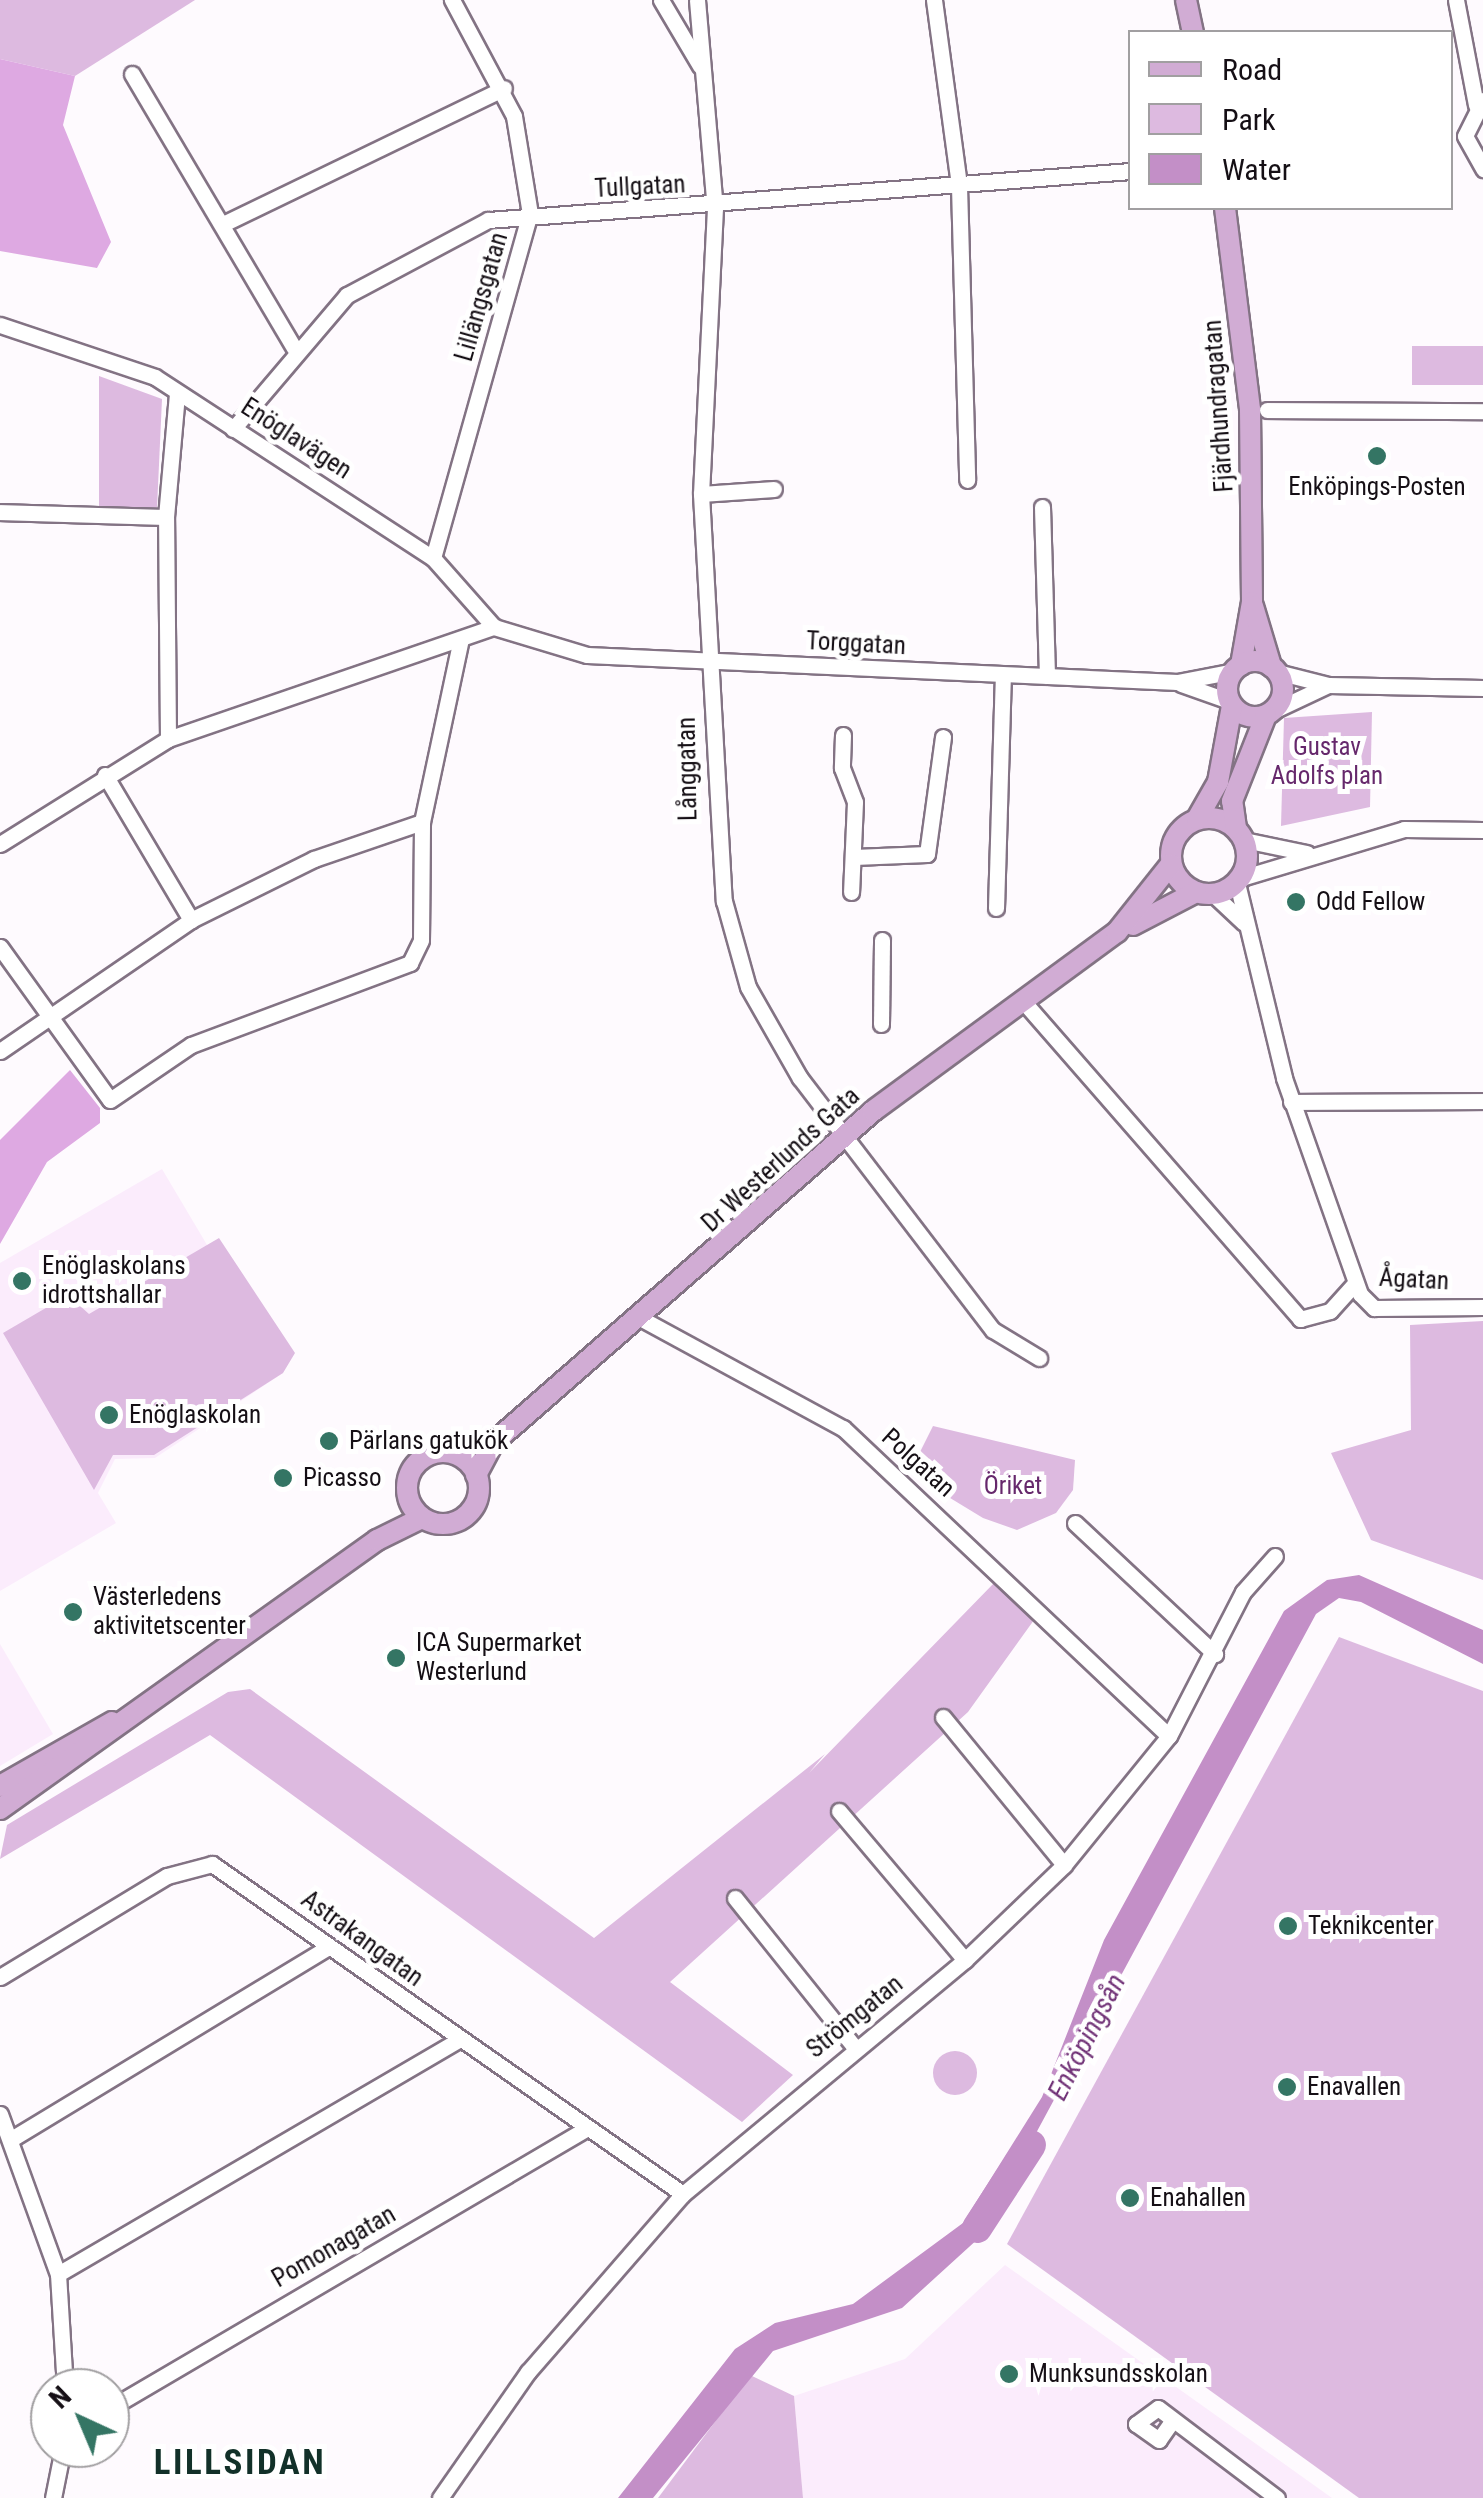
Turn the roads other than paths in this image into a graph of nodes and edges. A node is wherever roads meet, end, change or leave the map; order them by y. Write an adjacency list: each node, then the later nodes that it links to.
1 (452, 0): 12 (street, Lillängsgatan)
2 (661, 0): 10 (street, Långgatan)
3 (697, 0): 10 (street, Långgatan)
4 (934, 0): 19 (street)
5 (1186, 0): 7 (main road)
6 (1456, 0): 8 (street)
7 (1193, 30)
8 (1469, 38): 9 (street); 13 (street)
9 (1483, 53)
10 (702, 69): 20 (street, Långgatan)
11 (132, 74): 23 (street)
12 (504, 88): 22 (street, Lillängsgatan); 23 (street)
13 (1476, 108): 14 (street); 16 (street)
14 (1453, 124)
15 (1453, 147): 16 (street)
16 (1468, 151): 17 (street)
17 (1483, 169)
18 (1128, 171): 19 (street, Tullgatan)
19 (959, 186): 20 (street, Tullgatan); 30 (street)
20 (715, 208): 22 (street, Tullgatan); 32 (street, Långgatan)
21 (1225, 210): 37 (main road, Fjärdhundragatan)
22 (530, 214): 25 (street, Tullgatan); 36 (street, Lillängsgatan)
23 (223, 224): 25 (street)
24 (0, 326): 26 (street, Enöglavägen)
25 (294, 348): 29 (street, Tullgatan)
26 (177, 392): 29 (street, Enöglavägen); 35 (street)
27 (1267, 410): 28 (street)
28 (1483, 411)
29 (233, 429): 36 (street, Enöglavägen)
30 (967, 480)
31 (774, 489): 32 (street)
32 (701, 494): 40 (street, Långgatan)
33 (1042, 507): 44 (street)
34 (0, 512): 35 (street)
35 (166, 517): 52 (street)
36 (434, 558): 38 (street, Enöglavägen)
37 (1252, 602): 41 (main road, Fjärdhundragatan); 42 (main road, Fjärdhundragatan)
38 (494, 627): 39 (street); 40 (street, Torggatan)
39 (461, 640): 52 (street); 55 (street)
40 (712, 667): 43 (street, Torggatan); 78 (street, Långgatan)
41 (1237, 668): 42 (main road); 45 (street, Torggatan); 48 (main road, Fjärdhundragatan)
42 (1274, 669): 46 (street); 49 (main road)
43 (1002, 676): 44 (street, Torggatan); 66 (street)
44 (1047, 676): 45 (street, Torggatan)
45 (1177, 682): 48 (street, Torggatan)
46 (1328, 685): 47 (street); 49 (street)
47 (1483, 688)
48 (1231, 703): 49 (main road); 54 (main road)
49 (1270, 713): 58 (main road)
50 (843, 735): 61 (street)
51 (943, 737): 61 (street)
52 (168, 739): 53 (street)
53 (104, 775): 57 (street); 67 (street)
54 (1197, 819): 58 (main road); 62 (main road, Dr Westerlunds Gata)
55 (422, 822): 67 (street); 73 (street)
56 (1483, 830): 60 (street)
57 (8, 833): 59 (street)
58 (1240, 834): 60 (street); 63 (main road)
59 (0, 844)
60 (1316, 853): 63 (street)
61 (854, 856): 64 (street)
62 (1171, 864): 65 (main road); 69 (main road, Dr Westerlunds Gata)
63 (1239, 880): 65 (main road, Dr Westerlunds Gata); 68 (street)
64 (851, 892)
65 (1205, 893): 68 (street); 69 (main road, Dr Westerlunds Gata)
66 (996, 908)
67 (191, 920): 73 (street)
68 (1246, 926): 77 (street)
69 (1117, 932): 72 (main road, Dr Westerlunds Gata)
70 (882, 940): 74 (street)
71 (0, 947): 73 (street)
72 (1023, 1001): 78 (main road, Dr Westerlunds Gata); 79 (street)
73 (48, 1011): 75 (street)
74 (881, 1024)
75 (0, 1050)
76 (1483, 1101): 77 (street)
77 (1291, 1102): 79 (street)
78 (848, 1140): 81 (main road, Dr Westerlunds Gata); 82 (street, Långgatan)
79 (1355, 1283): 80 (street, Ågatan)
80 (1483, 1307)
81 (640, 1318): 83 (main road, Dr Westerlunds Gata); 92 (street, Polgatan)
82 (1040, 1358)
83 (492, 1443): 84 (main road, Dr Westerlunds Gata); 85 (main road, Dr Westerlunds Gata)
84 (458, 1456): 85 (main road); 86 (main road, Dr Westerlunds Gata)
85 (476, 1475): 86 (main road, Dr Westerlunds Gata)
86 (416, 1510): 90 (main road, Dr Westerlunds Gata)
87 (1075, 1524): 89 (street)
88 (1275, 1556): 89 (street, Strömgatan)
89 (1215, 1654): 92 (street, Strömgatan)
90 (128, 1716): 93 (main road); 94 (main road)
91 (943, 1717): 96 (street)
92 (1169, 1736): 96 (street, Strömgatan)
93 (0, 1786)
94 (0, 1809)
95 (839, 1811): 99 (street)
96 (1064, 1865): 99 (street, Strömgatan)
97 (734, 1898): 102 (street)
98 (329, 1947): 100 (street, Astrakangatan); 101 (street, Astrakangatan); 105 (street)
99 (965, 1960): 102 (street, Strömgatan)
100 (0, 1977)
101 (460, 2039): 104 (street, Astrakangatan); 107 (street)
102 (856, 2048): 106 (street, Strömgatan)
103 (0, 2114): 105 (street)
104 (584, 2130): 106 (street, Astrakangatan); 109 (street, Pomonagatan)
105 (13, 2138): 107 (street)
106 (682, 2194): 113 (street, Strömgatan)
107 (58, 2274): 108 (street)
108 (65, 2368)
109 (130, 2396)
110 (1170, 2424): 114 (street)
111 (59, 2468): 112 (street)
112 (53, 2498)
113 (440, 2498)
114 (1277, 2498)

